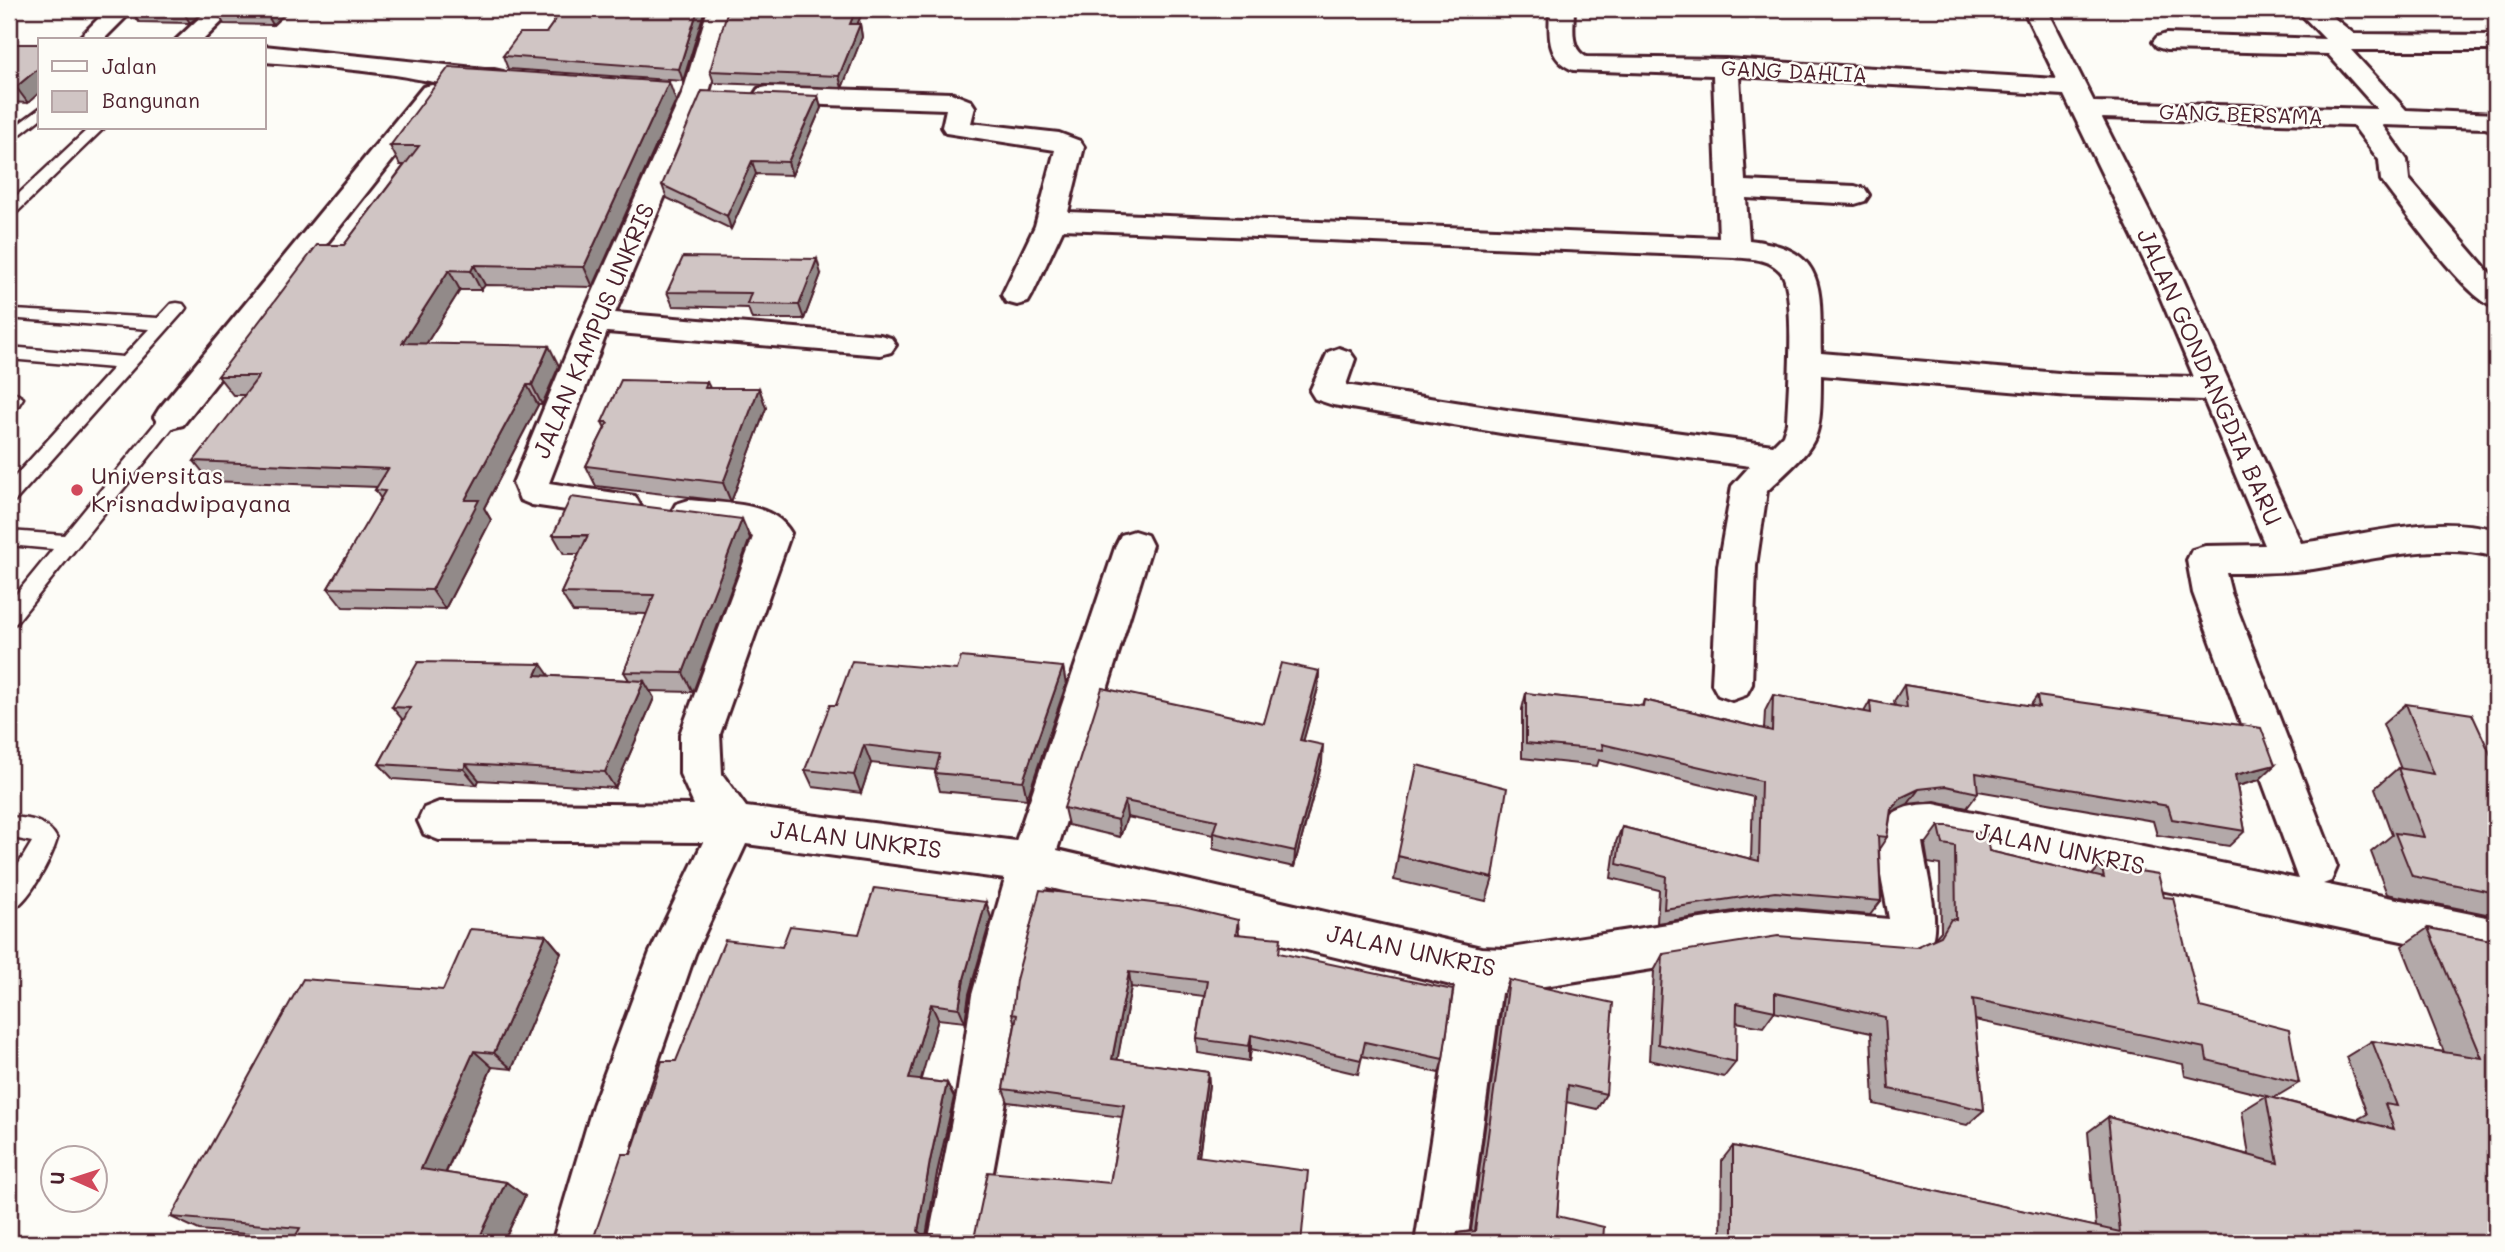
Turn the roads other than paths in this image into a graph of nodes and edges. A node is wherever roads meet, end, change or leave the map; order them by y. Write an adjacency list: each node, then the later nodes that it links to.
1 (122, 9): 7 (street)
2 (223, 9): 8 (street)
3 (720, 9): 16 (street, JALAN KAMPUS UNKRIS)
4 (1562, 9): 13 (street, GANG DAHLIA)
5 (2035, 9): 17 (street, JALAN GONDANGDIA BARU)
6 (2308, 9): 11 (street)
7 (91, 38)
8 (190, 38)
9 (2496, 41): 11 (street)
10 (2166, 42): 11 (street)
11 (2342, 44): 19 (street)
12 (266, 54): 14 (street)
13 (1726, 67): 17 (street, GANG DAHLIA); 24 (street)
14 (447, 75): 15 (street); 43 (street)
15 (516, 80)
16 (706, 93): 27 (street); 33 (street, JALAN KAMPUS UNKRIS)
17 (2079, 99): 20 (street, GANG BERSAMA); 40 (street, JALAN GONDANGDIA BARU)
18 (38, 114): 23 (lane)
19 (2399, 118): 20 (street, GANG BERSAMA); 21 (street, GANG BERSAMA)
20 (2363, 119): 30 (street)
21 (2494, 121)
22 (95, 130): 26 (lane)
23 (9, 139)
24 (1732, 189): 25 (street); 28 (street)
25 (1855, 195)
26 (9, 211)
27 (1052, 220): 28 (street); 29 (street)
28 (1734, 248): 39 (street)
29 (1017, 295)
30 (2496, 298)
31 (177, 308): 34 (lane)
32 (20, 314): 34 (lane)
33 (596, 321): 35 (street); 54 (street, JALAN KAMPUS UNKRIS)
34 (160, 324): 38 (lane)
35 (880, 345)
36 (9, 353): 38 (lane)
37 (1339, 359): 44 (street)
38 (127, 363): 45 (lane)
39 (1807, 363): 40 (street); 44 (street)
40 (2214, 389): 50 (street, JALAN GONDANGDIA BARU)
41 (9, 395): 42 (lane)
42 (9, 407)
43 (171, 417): 47 (lane)
44 (1782, 458): 52 (street)
45 (9, 495)
46 (9, 538): 47 (lane)
47 (68, 543): 51 (lane)
48 (2496, 543): 50 (street)
49 (1134, 545): 56 (street)
50 (2289, 558): 57 (street)
51 (9, 617)
52 (1732, 684)
53 (439, 821): 54 (street, JALAN UNKRIS)
54 (734, 824): 56 (street, JALAN UNKRIS); 61 (street)
55 (9, 827): 58 (lane)
56 (1031, 863): 60 (street, JALAN UNKRIS); 62 (street)
57 (2315, 867)
58 (9, 900)
59 (2496, 940): 60 (street, JALAN UNKRIS)
60 (1481, 971): 63 (street)
61 (578, 1243)
62 (954, 1243)
63 (1441, 1243)

